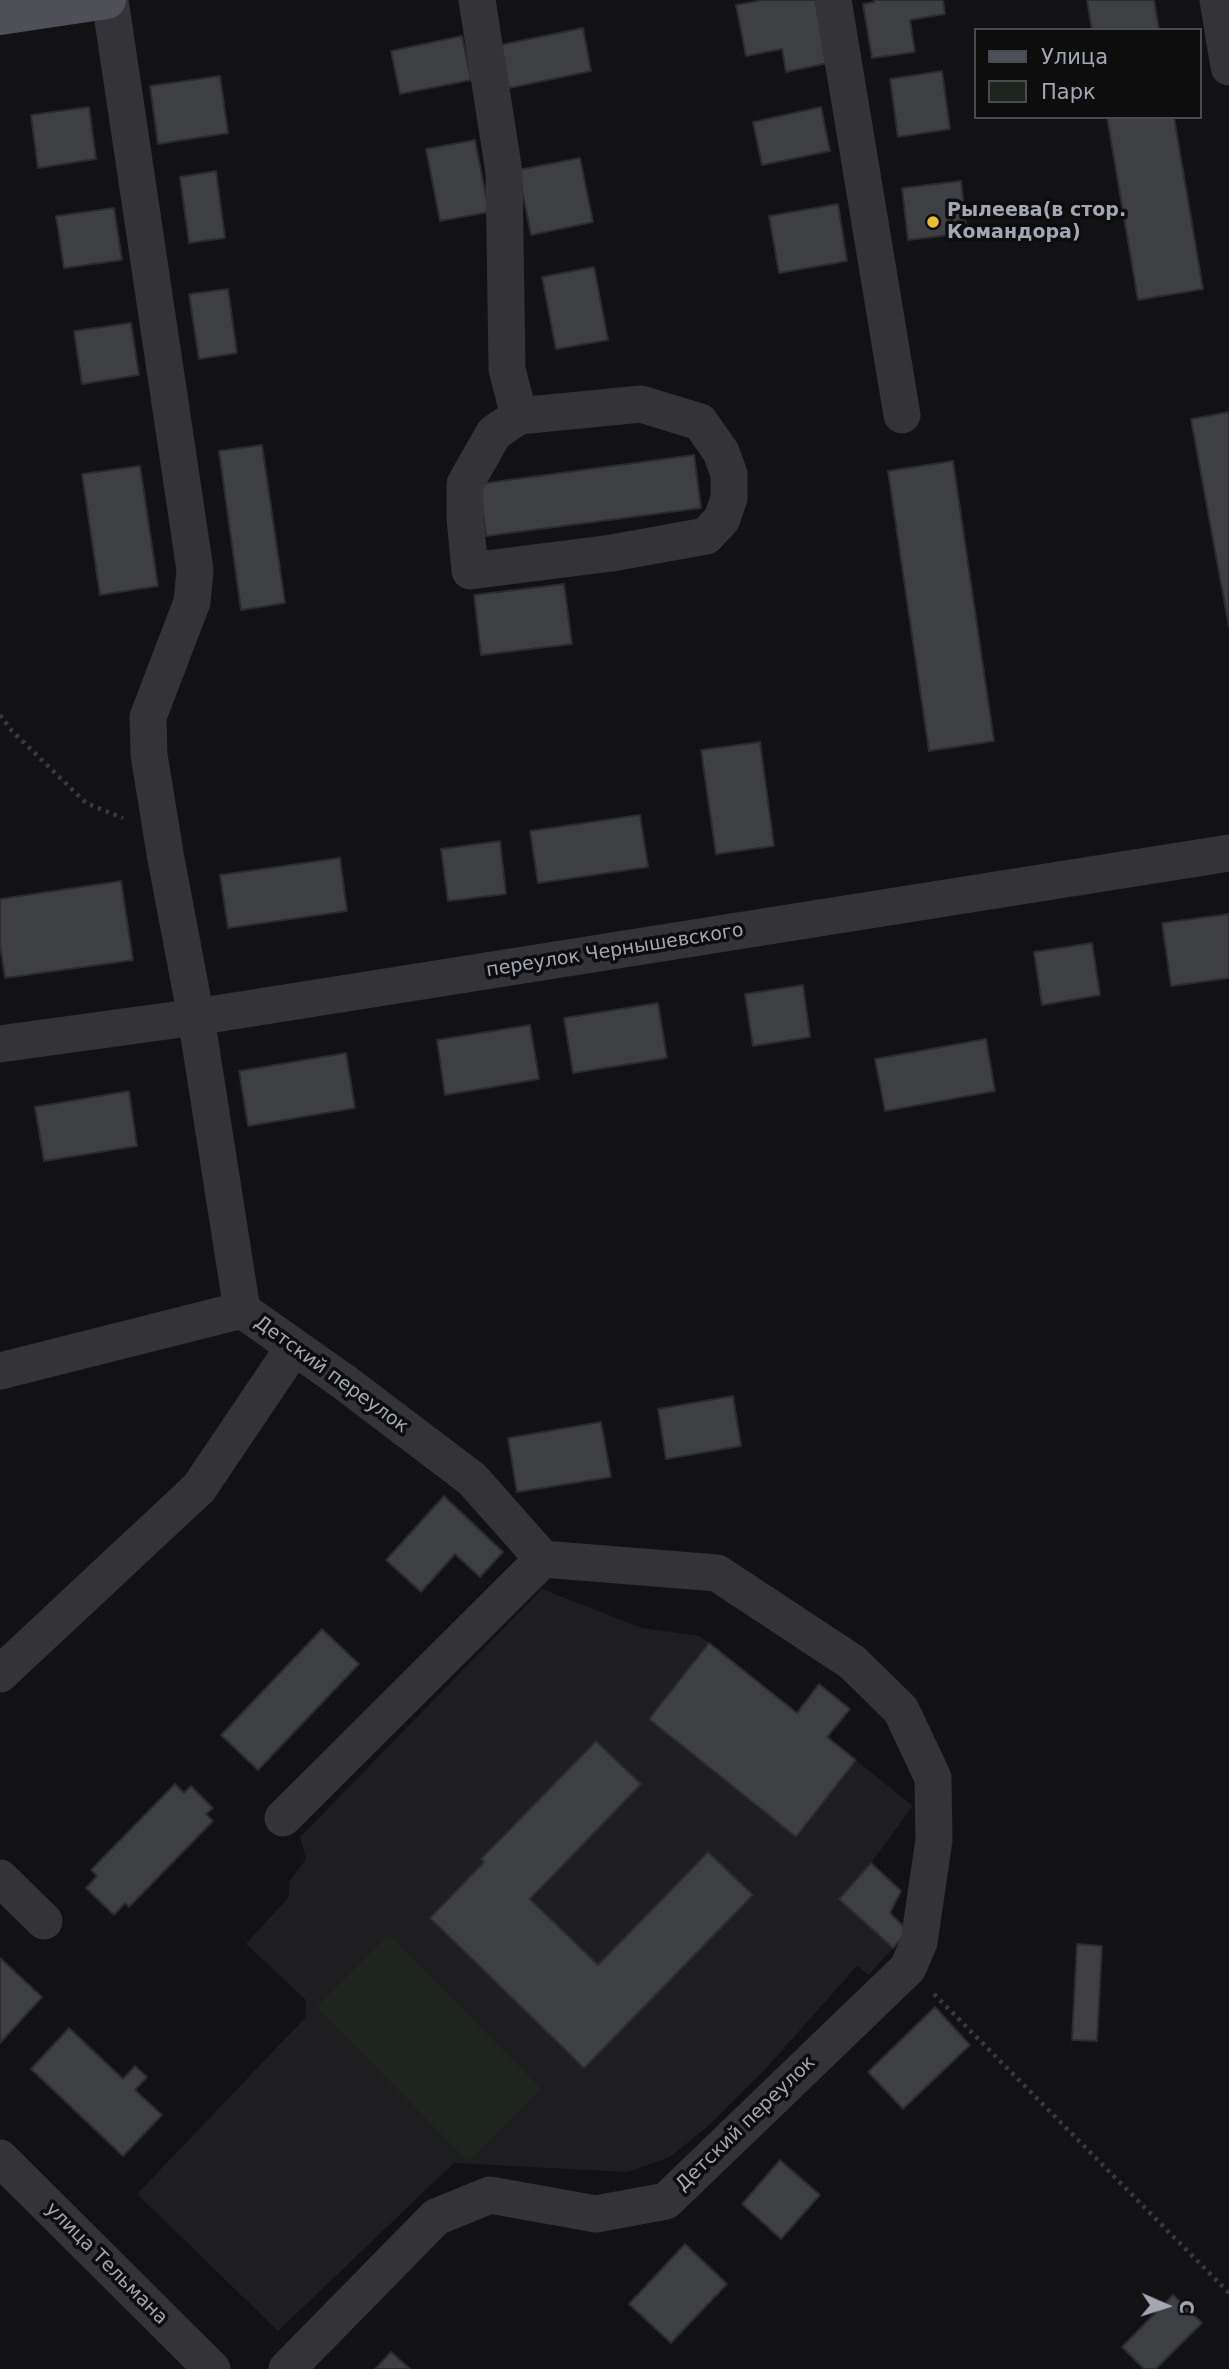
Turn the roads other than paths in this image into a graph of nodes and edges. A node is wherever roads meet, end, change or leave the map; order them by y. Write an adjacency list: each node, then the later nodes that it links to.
1 (109, 0): 5 (main road); 10 (street, Детский переулок)
2 (477, 0): 8 (street)
3 (833, 0): 7 (street)
4 (1218, 0): 6 (street)
5 (0, 16)
6 (1229, 67)
7 (902, 415)
8 (519, 416): 8 (street)
9 (1229, 853): 10 (street, переулок Чернышевского)
10 (196, 1017): 11 (street, переулок Чернышевского); 12 (street, Детский переулок)
11 (0, 1044)
12 (242, 1310): 13 (street, Детский переулок); 14 (street)
13 (294, 1347): 15 (street, Детский переулок); 16 (street)
14 (0, 1371)
15 (542, 1559): 17 (street); 22 (street, Детский переулок)
16 (0, 1674)
17 (283, 1818)
18 (0, 1878): 19 (street)
19 (44, 1921)
20 (0, 2158): 21 (street, улица Тельмана)
21 (212, 2369)
22 (287, 2369)

